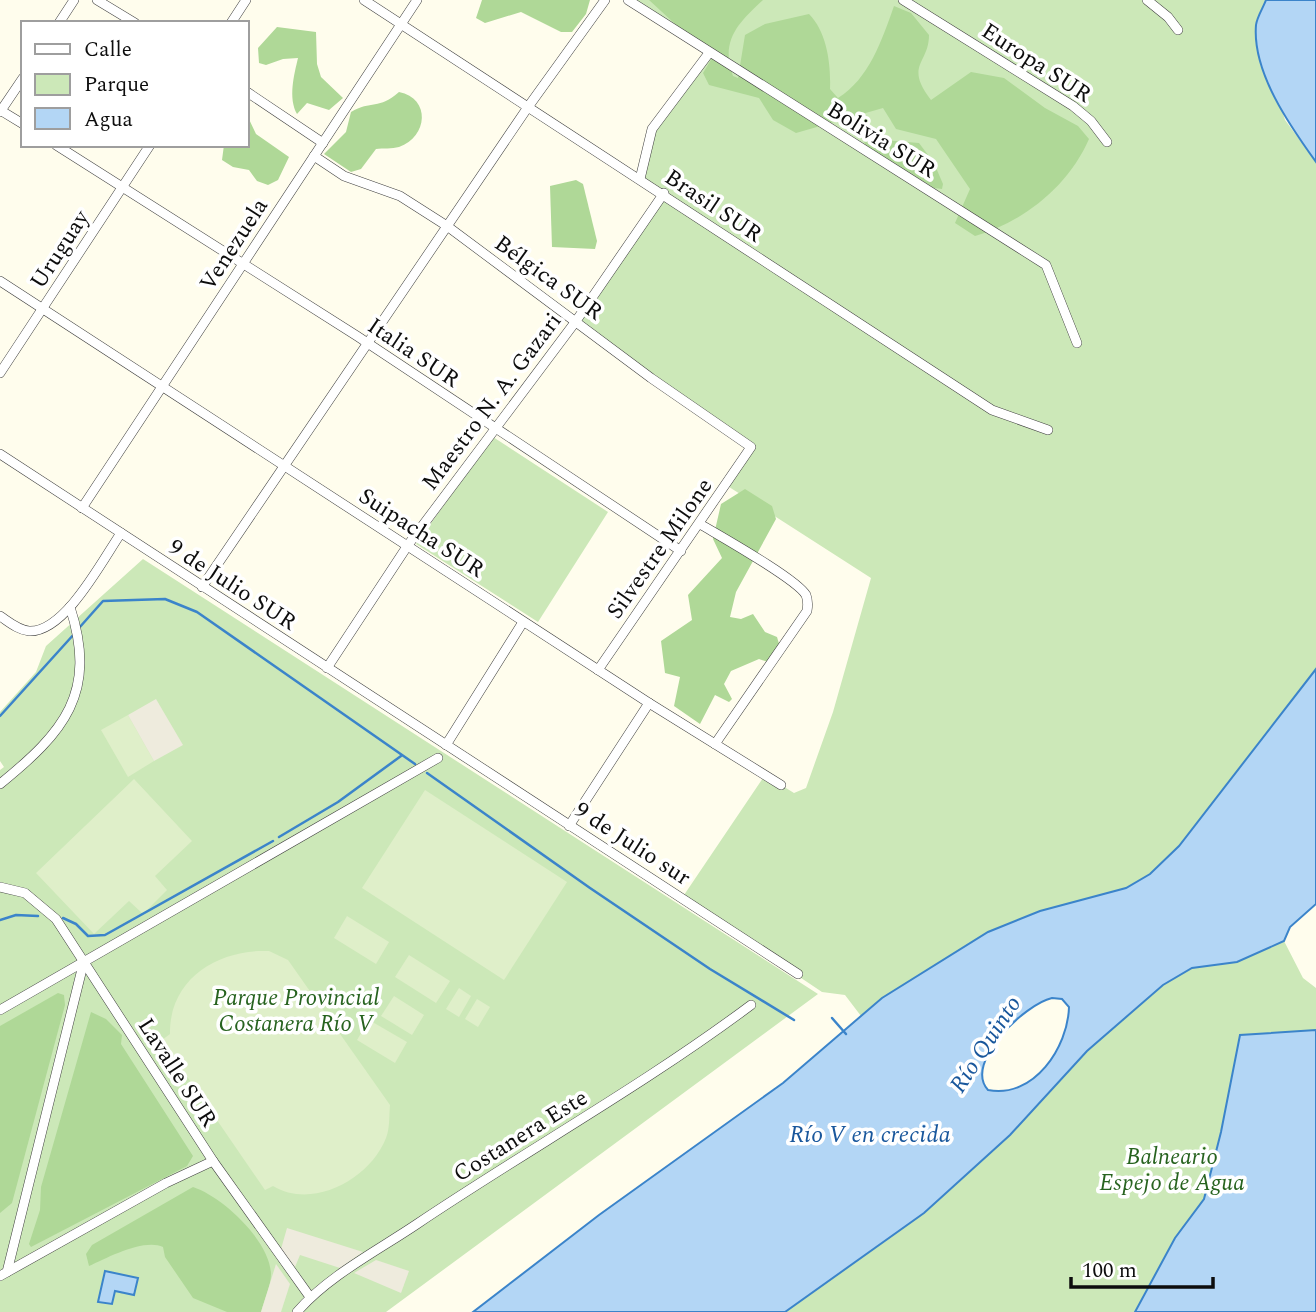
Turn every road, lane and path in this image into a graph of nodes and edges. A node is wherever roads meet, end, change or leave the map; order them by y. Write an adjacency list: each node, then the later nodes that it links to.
1 (74, 0): 10 (street)
2 (97, 0): 11 (street)
3 (246, 0): 12 (street)
4 (364, 0): 13 (street, Brasil SUR)
5 (417, 0): 13 (street, Venezuela)
6 (605, 0): 18 (street)
7 (628, 0): 15 (street, Bolivia SUR)
8 (903, 0): 21 (street, Europa SUR)
9 (1147, 0): 14 (street)
10 (60, 21)
11 (132, 21)
12 (232, 21)
13 (401, 24): 18 (street, Brasil SUR); 22 (street, Venezuela)
14 (1178, 30)
15 (709, 53): 26 (street); 34 (street, Bolivia SUR)
16 (21, 81): 19 (street)
17 (248, 93): 22 (street)
18 (528, 107): 26 (street, Brasil SUR); 29 (street)
19 (0, 111): 20 (street)
20 (21, 123)
21 (1107, 142)
22 (323, 143): 25 (street, Venezuela)
23 (59, 147): 27 (street, Italia SUR)
24 (149, 147): 27 (street, Uruguay)
25 (314, 156): 29 (street, Bélgica SUR); 30 (street, Venezuela)
26 (640, 179): 28 (street, Brasil SUR)
27 (122, 188): 30 (street, Italia SUR); 32 (street, Uruguay)
28 (663, 193): 33 (street, Maestro N. A. Gazari); 39 (street, Brasil SUR)
29 (447, 226): 33 (street, Bélgica SUR); 35 (street)
30 (242, 264): 35 (street, Italia SUR); 37 (street, Venezuela)
31 (0, 281): 32 (street, Suipacha SUR)
32 (43, 309): 36 (street, Uruguay); 37 (street, Suipacha SUR)
33 (576, 321): 38 (street, Maestro N. A. Gazari); 40 (street, Bélgica SUR)
34 (1077, 343)
35 (367, 344): 38 (street, Italia SUR); 42 (street)
36 (0, 373)
37 (162, 386): 42 (street, Suipacha SUR); 43 (street, Venezuela)
38 (493, 428): 46 (street, Maestro N. A. Gazari); 47 (street, Italia SUR)
39 (1048, 430)
40 (751, 447): 44 (street, Silvestre Milone)
41 (0, 454): 43 (street, 9 de Julio SUR)
42 (285, 466): 46 (street, Suipacha SUR); 48 (street)
43 (82, 508): 45 (street, 9 de Julio SUR)
44 (700, 524): 47 (street, Silvestre Milone); 55 (street)
45 (121, 533): 48 (street, 9 de Julio SUR); 49 (street)
46 (408, 545): 51 (street, Suipacha SUR); 52 (street, Maestro N. A. Gazari)
47 (681, 551): 53 (street, Silvestre Milone)
48 (202, 587): 52 (street, 9 de Julio SUR)
49 (70, 607): 50 (street); 58 (street)
50 (0, 616)
51 (523, 622): 53 (street, Suipacha SUR); 56 (street)
52 (327, 668): 56 (street, 9 de Julio SUR)
53 (598, 670): 54 (street, Suipacha SUR)
54 (649, 703): 55 (street, Suipacha SUR); 60 (street)
55 (715, 744): 59 (street, Suipacha SUR)
56 (446, 745): 60 (street, 9 de Julio sur)
57 (438, 758): 62 (street)
58 (0, 783)
59 (781, 785)
60 (569, 826): 63 (street, 9 de Julio sur)
61 (0, 887): 62 (street, Lavalle SUR)
62 (84, 961): 65 (street); 66 (street, Lavalle SUR); 67 (street)
63 (798, 974)
64 (751, 1005): 68 (street, Costanera Este)
65 (0, 1010)
66 (213, 1161): 67 (street); 68 (street, Lavalle SUR)
67 (3, 1274)
68 (310, 1297): 69 (street, Costanera Este)
69 (297, 1312)

